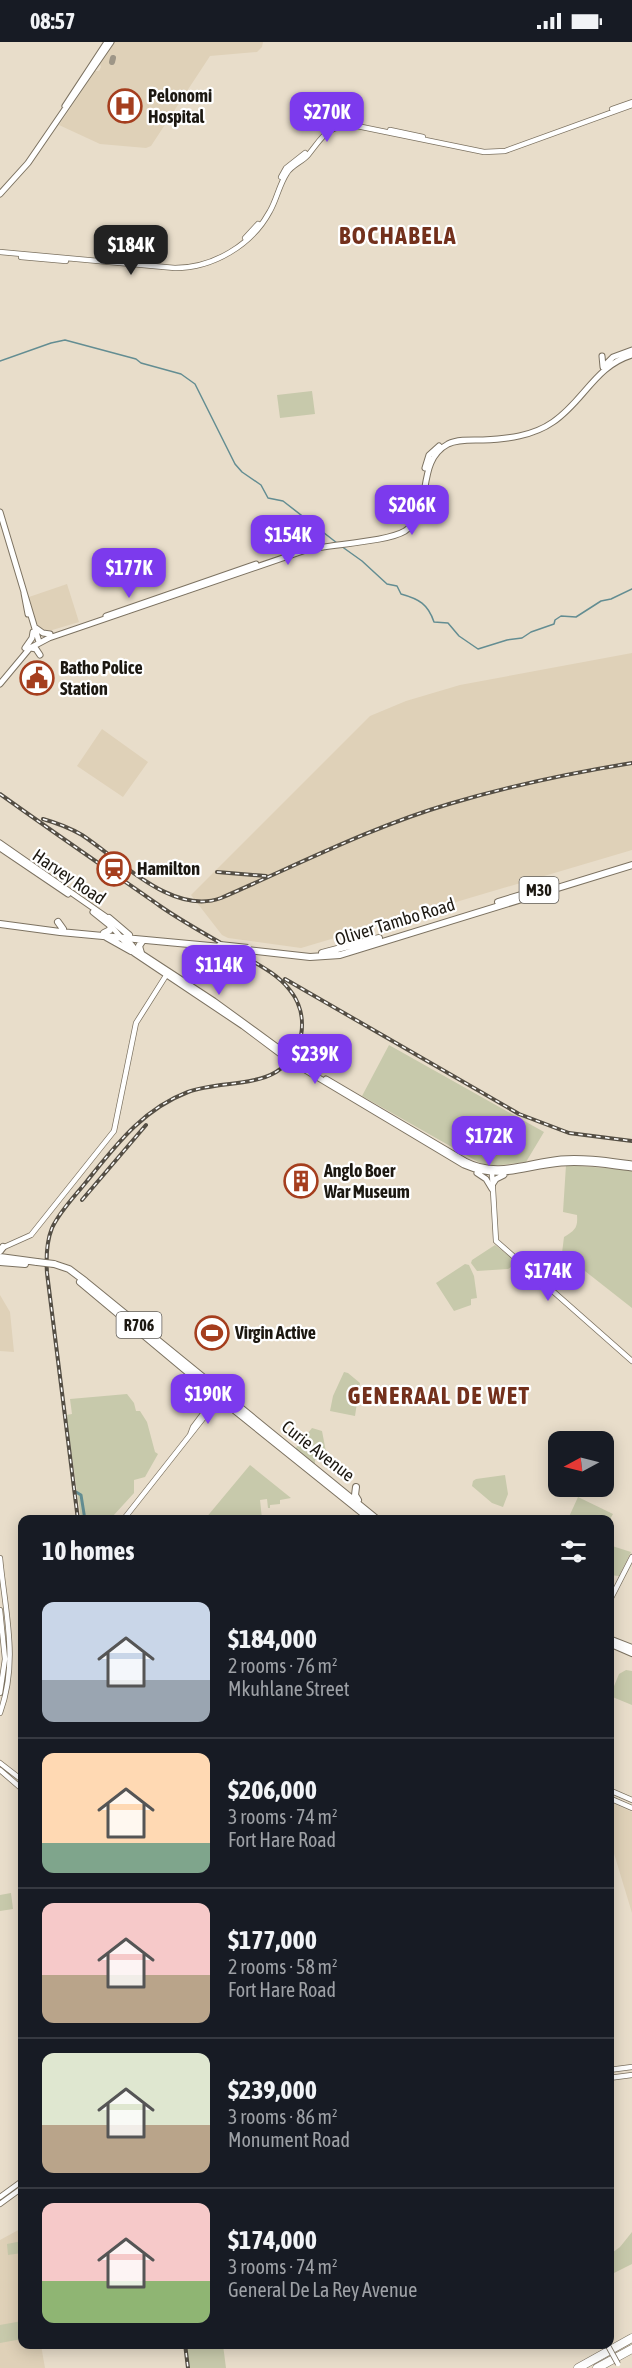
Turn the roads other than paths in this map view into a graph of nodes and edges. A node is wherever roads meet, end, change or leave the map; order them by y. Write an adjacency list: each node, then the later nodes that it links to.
1 (109, 42): 4 (main road)
2 (632, 103): 3 (street)
3 (497, 151): 6 (street); 8 (street)
4 (0, 194)
5 (0, 254): 8 (street)
6 (217, 258): 7 (street); 7 (street)
7 (202, 264): 8 (street)
8 (186, 267)
9 (632, 350): 11 (main road)
10 (632, 356): 12 (main road)
11 (613, 357): 12 (main road); 12 (main road)
12 (601, 372): 14 (main road)
13 (0, 512): 15 (main road)
14 (306, 549): 16 (main road); 17 (main road)
15 (34, 630): 16 (main road); 17 (main road); 18 (main road)
16 (50, 634): 17 (main road)
17 (37, 642): 18 (main road)
18 (27, 648): 19 (main road); 20 (main road); 21 (main road)
19 (40, 655)
20 (0, 679)
21 (0, 684)
22 (0, 843): 25 (main road, Harvey Road)
23 (0, 848): 25 (main road, Harvey Road)
24 (632, 863): 27 (main road, Oliver Tambo Road / M30); 27 (main road, Oliver Tambo Road / M30)
25 (96, 912): 26 (main road, Harvey Road)
26 (110, 922): 32 (main road); 33 (main road); 33 (main road, Harvey Road)
27 (448, 922): 35 (main road, Oliver Tambo Road / M30, bridge)
28 (0, 924): 29 (main road, Oliver Tambo Road / M30)
29 (16, 926): 30 (main road, Oliver Tambo Road / M30); 32 (main road, Oliver Tambo Road / M30)
30 (53, 928): 31 (main road, Oliver Tambo Road / M30); 31 (main road)
31 (63, 929): 32 (main road, Oliver Tambo Road / M30)
32 (104, 935): 33 (main road, Oliver Tambo Road / M30); 36 (main road)
33 (123, 936): 34 (main road, Oliver Tambo Road / M30); 35 (main road, Oliver Tambo Road / M30); 36 (main road); 37 (main road)
34 (143, 940): 35 (main road, Oliver Tambo Road / M30); 37 (main road)
35 (221, 946)
36 (131, 951): 38 (main road)
37 (141, 953): 38 (main road)
38 (167, 973): 39 (main road, bridge); 47 (street)
39 (342, 1090): 40 (main road); 42 (main road)
40 (464, 1165): 45 (main road); 46 (main road)
41 (632, 1166): 44 (main road)
42 (486, 1169): 43 (main road); 45 (main road)
43 (499, 1169): 44 (main road); 45 (main road)
44 (515, 1170): 45 (main road); 46 (main road)
45 (492, 1173): 46 (street)
46 (492, 1187): 50 (street)
47 (1, 1249)
48 (0, 1259): 49 (main road, R706); 49 (main road, R706)
49 (37, 1264): 51 (main road, Curie Avenue / R706, bridge)
50 (632, 1361)
51 (202, 1380): 52 (main road, Curie Avenue / R706); 52 (main road); 53 (main road)
52 (217, 1398): 53 (main road); 53 (main road, Curie Avenue / R706); 55 (street); 56 (street)
53 (231, 1403): 57 (main road, Curie Avenue / R706); 60 (main road, Curie Avenue / R706)
54 (217, 1413): 55 (street)
55 (206, 1416): 56 (street)
56 (190, 1435): 59 (street)
57 (337, 1485): 58 (main road, Curie Avenue / R706); 58 (main road)
58 (362, 1505): 61 (main road, Curie Avenue / R706)
59 (127, 1515)
60 (365, 1515)
61 (373, 1515)
62 (632, 1557): 64 (street)
63 (0, 1559): 66 (street)
64 (614, 1592)
65 (0, 1610): 66 (street)
66 (3, 1617): 71 (street)
67 (614, 1642): 69 (main road)
68 (614, 1643): 70 (main road)
69 (632, 1648)
70 (632, 1653)
71 (2, 1694): 72 (street)
72 (2, 1701): 73 (street)
73 (1, 1709)
74 (0, 1763): 76 (street)
75 (0, 1770): 77 (street)
76 (18, 1777)
77 (18, 1786)
78 (614, 1792): 79 (street)
79 (632, 1800)
80 (614, 1801): 81 (street)
81 (632, 1808)
82 (632, 2067): 83 (street)
83 (614, 2069)
84 (632, 2075): 85 (street)
85 (614, 2077)
86 (18, 2184): 88 (street)
87 (18, 2191): 89 (street)
88 (0, 2197)
89 (0, 2204)
90 (632, 2338): 91 (highway)
91 (614, 2348)
92 (610, 2349): 95 (street, bridge)
93 (612, 2349): 96 (highway)
94 (632, 2349): 97 (highway)
95 (619, 2366)
96 (578, 2368)
97 (597, 2368)

